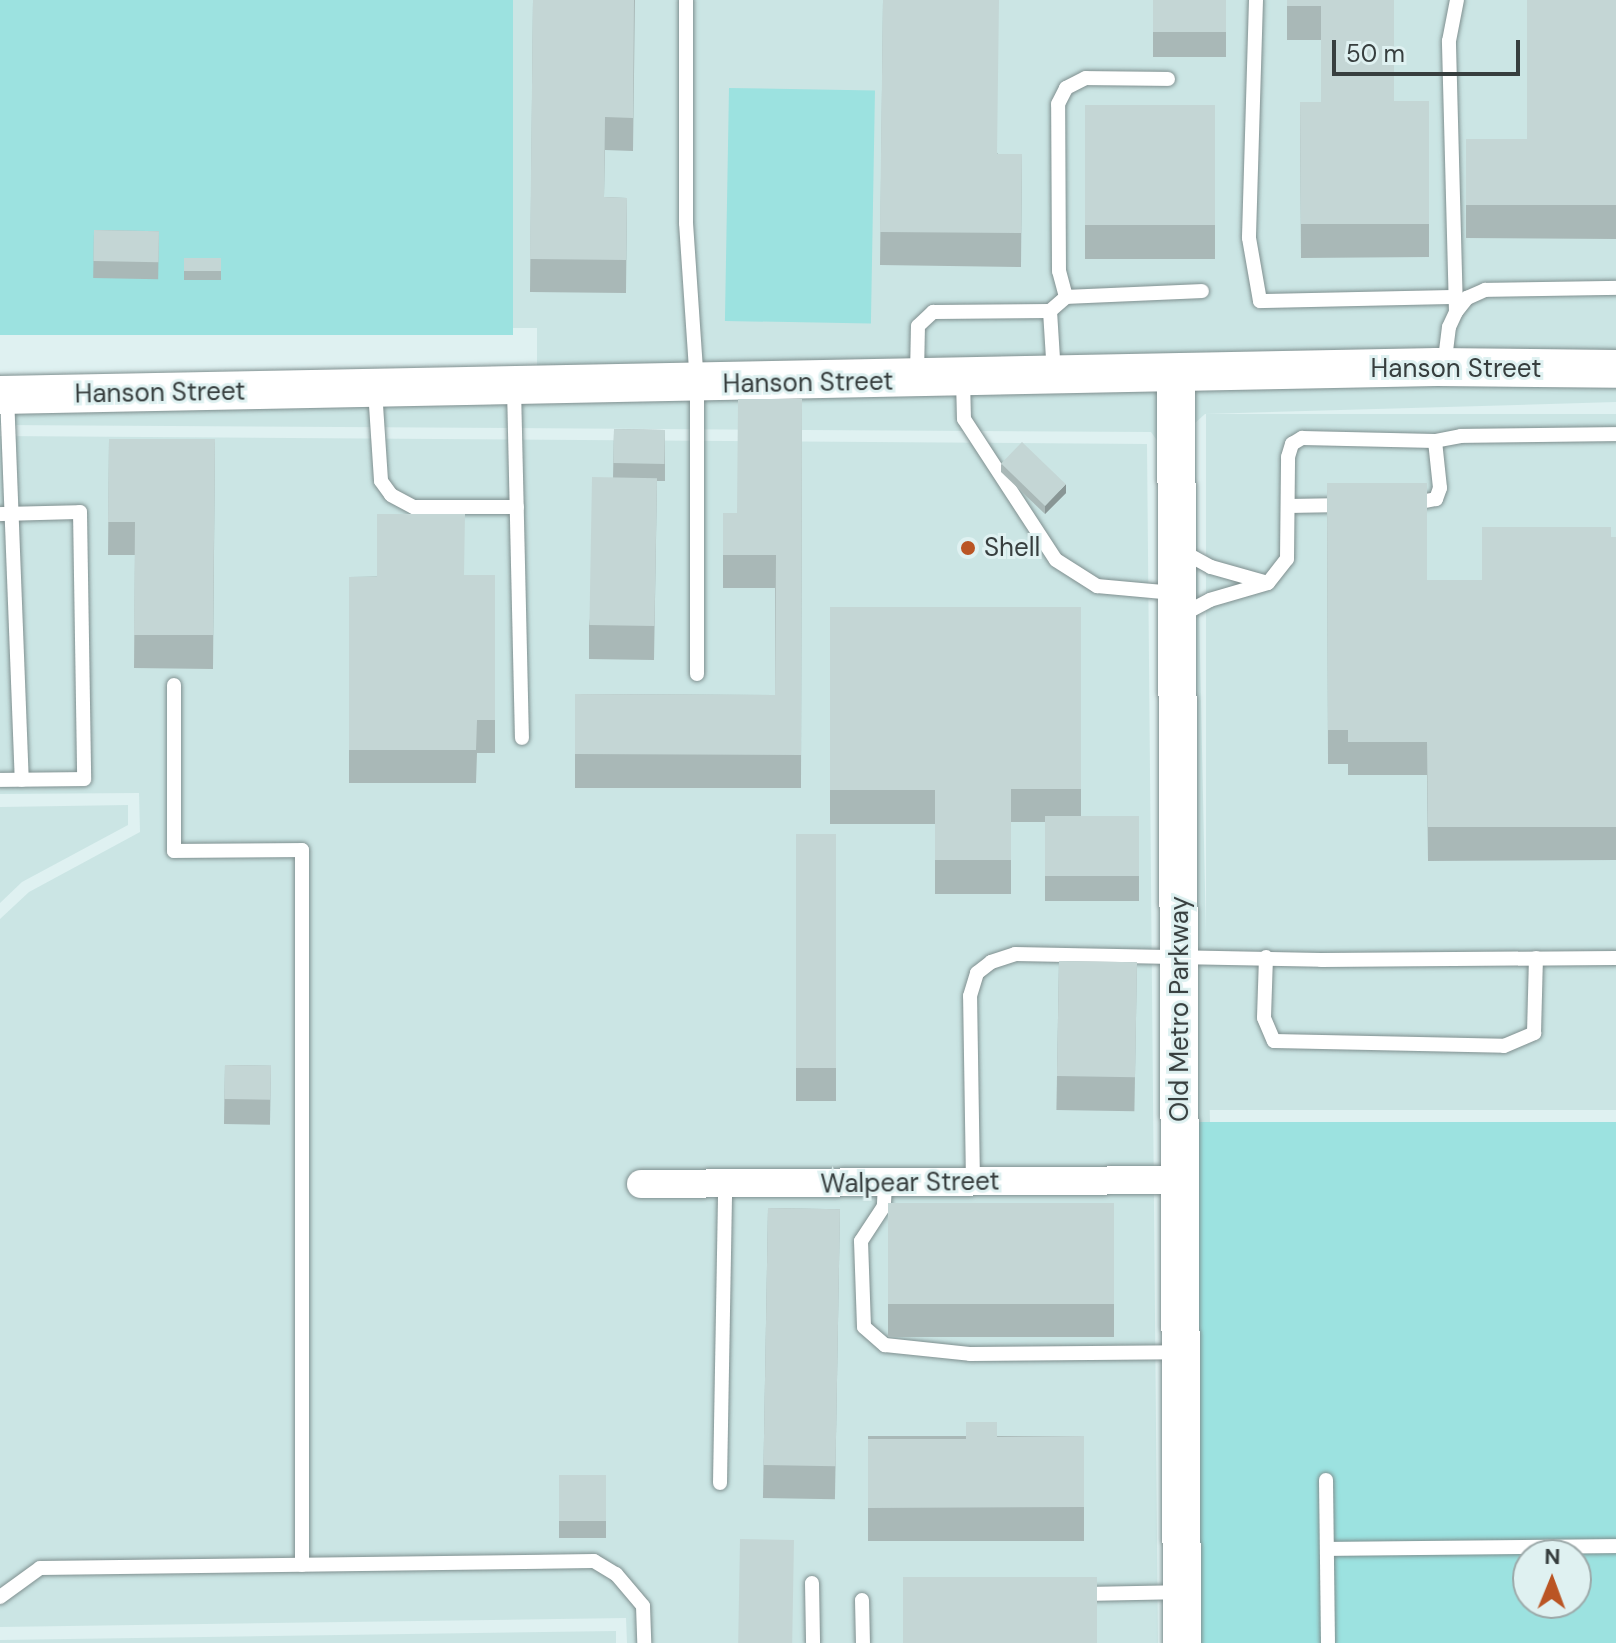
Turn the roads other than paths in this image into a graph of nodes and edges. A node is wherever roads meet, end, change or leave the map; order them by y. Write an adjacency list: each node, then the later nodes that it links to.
1 (686, 0): 16 (lane)
2 (1256, 0): 8 (lane)
3 (1457, 0): 8 (lane)
4 (1168, 79): 7 (lane)
5 (1616, 288): 8 (lane)
6 (1202, 291): 7 (lane)
7 (1066, 297): 9 (lane)
8 (1456, 304): 10 (lane)
9 (1050, 311): 13 (lane); 15 (lane)
10 (1444, 367): 11 (street, Hanson Street); 12 (street, Hanson Street)
11 (1616, 369)
12 (1176, 375): 13 (street, Hanson Street); 27 (street, Old Metro Parkway)
13 (1054, 377): 14 (street, Hanson Street)
14 (963, 379): 15 (street, Hanson Street); 29 (lane)
15 (917, 381): 16 (street, Hanson Street)
16 (697, 385): 17 (street, Hanson Street); 30 (lane)
17 (514, 387): 18 (street, Hanson Street); 25 (lane)
18 (375, 390): 19 (street, Hanson Street); 25 (lane)
19 (4, 395): 26 (lane)
20 (1616, 434): 21 (lane)
21 (1435, 441): 23 (lane); 24 (lane)
22 (1364, 504): 24 (lane)
23 (1395, 504)
24 (1288, 506): 28 (lane)
25 (517, 507): 32 (lane)
26 (6, 514): 34 (lane); 34 (lane)
27 (1177, 549): 28 (lane); 29 (street, Old Metro Parkway)
28 (1268, 583): 29 (lane)
29 (1178, 606): 35 (street, Old Metro Parkway)
30 (697, 674)
31 (174, 685): 49 (lane)
32 (522, 738)
33 (0, 780): 34 (lane)
34 (22, 780)
35 (1180, 955): 36 (lane); 39 (street, Old Metro Parkway); 40 (lane)
36 (1266, 957): 37 (lane); 37 (lane)
37 (1536, 958): 38 (lane)
38 (1616, 958)
39 (1180, 1180): 40 (street, Walpear Street); 44 (street, Old Metro Parkway)
40 (973, 1183): 42 (street, Walpear Street)
41 (641, 1184): 43 (street, Walpear Street)
42 (885, 1184): 43 (street, Walpear Street); 44 (lane)
43 (725, 1185): 46 (lane)
44 (1180, 1352): 51 (street, Old Metro Parkway)
45 (1326, 1480): 48 (lane)
46 (720, 1483)
47 (1616, 1546): 48 (lane)
48 (1327, 1549): 59 (lane)
49 (302, 1565): 53 (lane); 55 (lane)
50 (812, 1583): 56 (lane)
51 (1181, 1592): 52 (lane); 58 (street, Old Metro Parkway)
52 (1059, 1595)
53 (0, 1597)
54 (862, 1600): 57 (lane)
55 (644, 1643)
56 (813, 1643)
57 (863, 1643)
58 (1182, 1643)
59 (1328, 1643)

